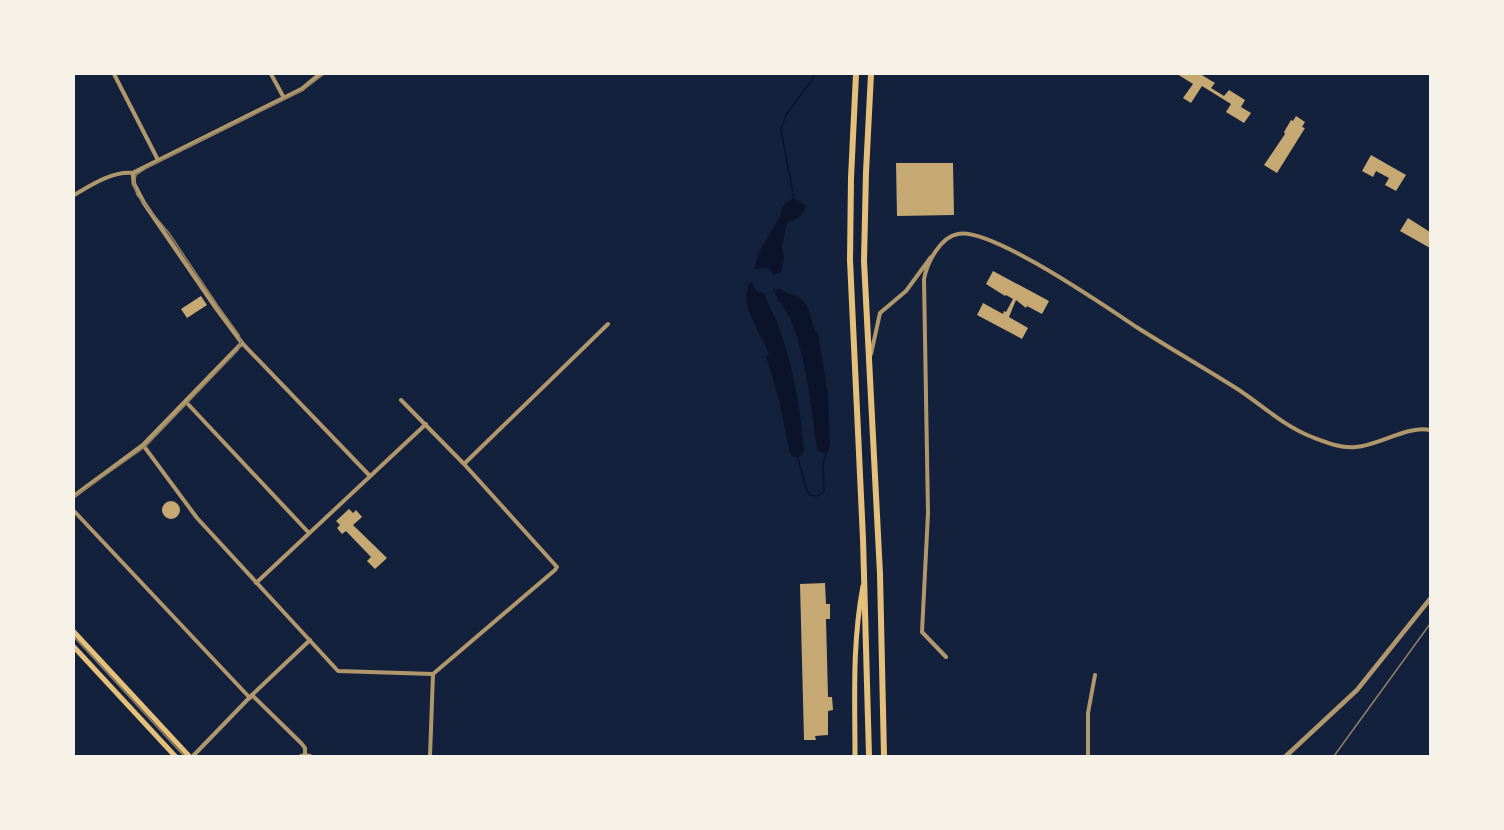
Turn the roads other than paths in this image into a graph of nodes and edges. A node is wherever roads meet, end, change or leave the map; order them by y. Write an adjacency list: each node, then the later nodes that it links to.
1 (114, 74): 7 (street)
2 (271, 74): 6 (street)
3 (320, 74): 6 (street)
4 (856, 74): 24 (main road)
5 (871, 74): 13 (main road)
6 (284, 98): 7 (street)
7 (158, 160): 8 (street)
8 (133, 173): 9 (street); 12 (street)
9 (74, 195)
10 (936, 251): 13 (street); 17 (street); 30 (street)
11 (608, 324): 19 (street)
12 (242, 343): 15 (street); 20 (street)
13 (869, 363): 40 (main road)
14 (401, 400): 16 (street)
15 (186, 402): 18 (street); 23 (street)
16 (426, 424): 19 (street); 20 (street)
17 (1431, 430)
18 (143, 446): 21 (street); 25 (street)
19 (464, 464): 31 (street)
20 (370, 476): 23 (street)
21 (74, 496)
22 (74, 511): 33 (street)
23 (309, 533): 25 (street)
24 (864, 578): 38 (main road); 39 (main road)
25 (256, 583): 28 (street)
26 (1431, 599): 42 (street)
27 (74, 632): 35 (main road)
28 (310, 640): 31 (street); 33 (street)
29 (74, 647): 34 (main road)
30 (946, 657)
31 (433, 674): 37 (street)
32 (1095, 675): 41 (street)
33 (251, 697): 35 (street); 36 (street)
34 (175, 756)
35 (191, 756)
36 (305, 756)
37 (430, 756)
38 (855, 756)
39 (869, 756)
40 (884, 756)
41 (1088, 756)
42 (1286, 756)

